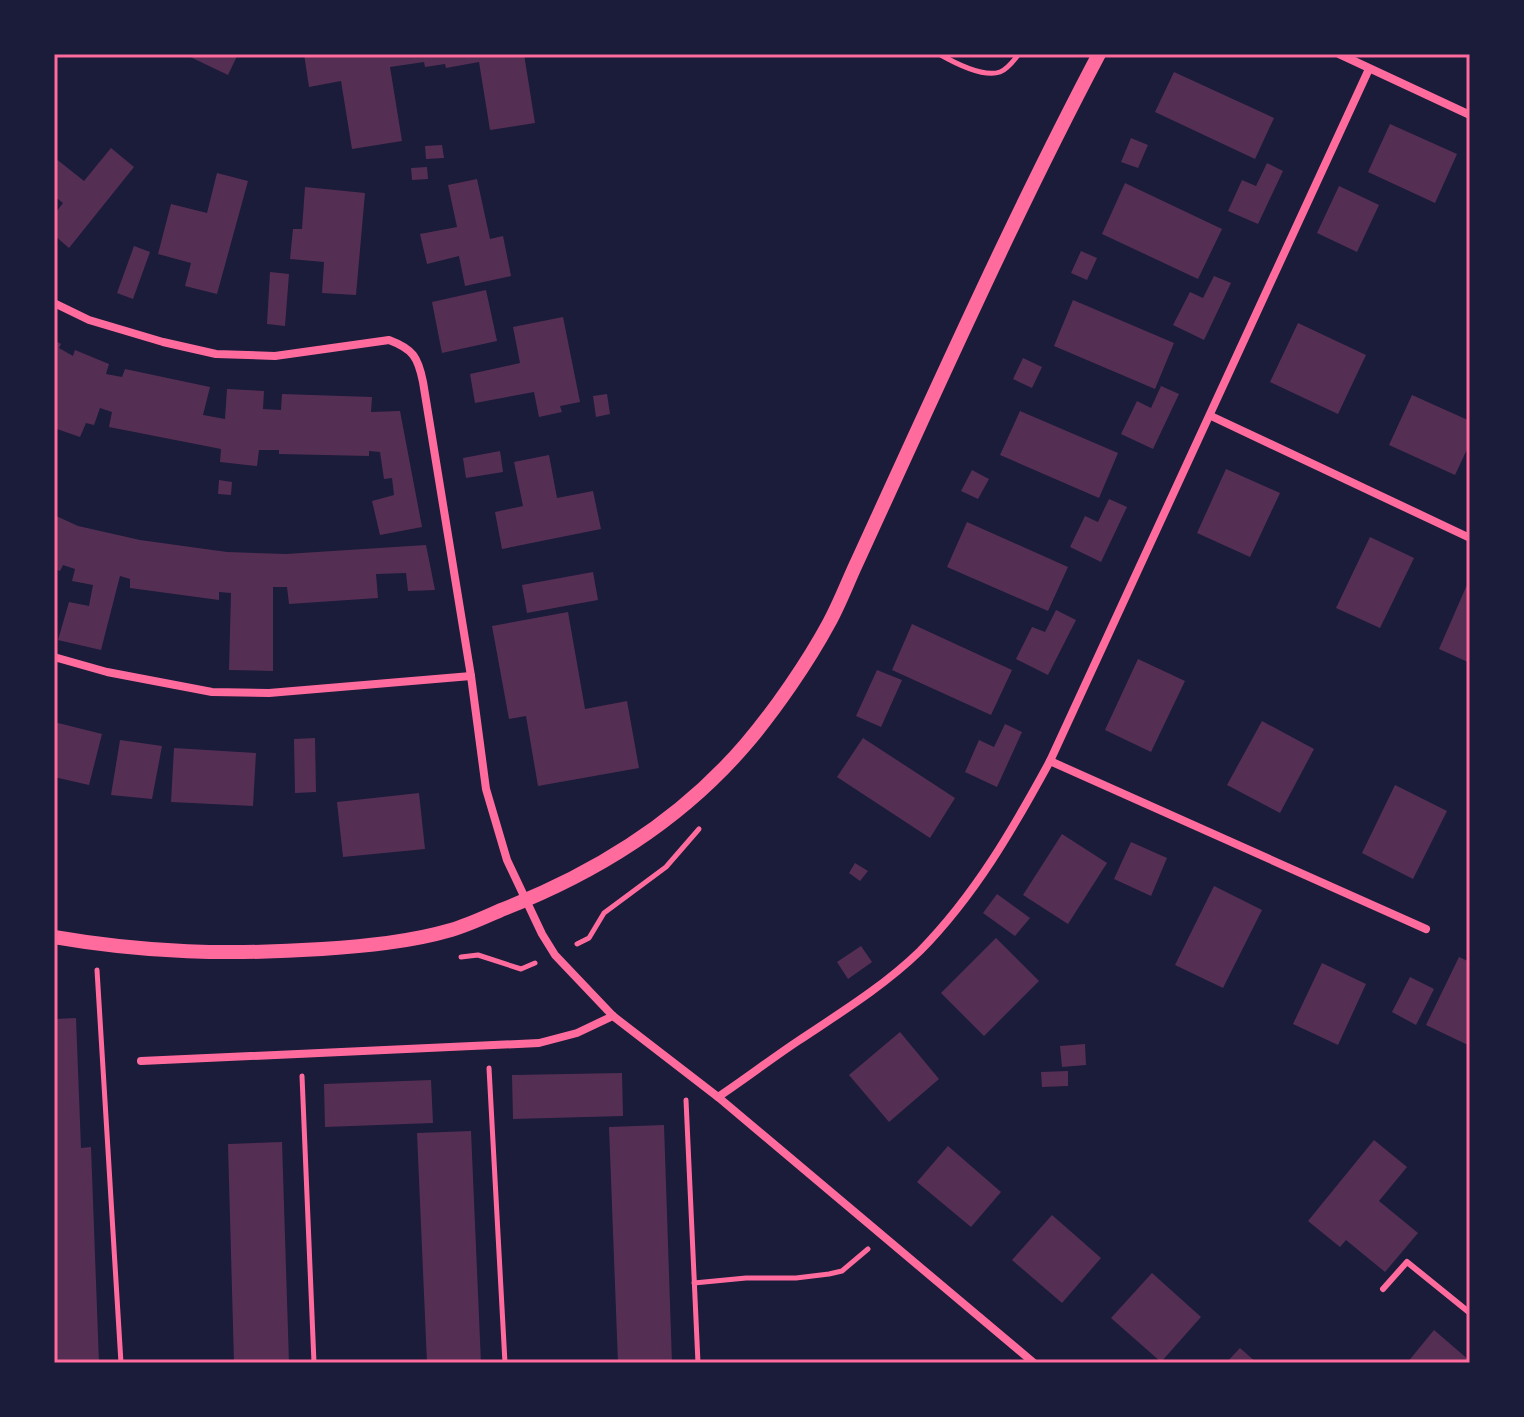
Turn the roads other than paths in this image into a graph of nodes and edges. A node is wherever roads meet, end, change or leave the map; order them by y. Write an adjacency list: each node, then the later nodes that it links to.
1 (1099, 54): 11 (street)
2 (1339, 54): 3 (street)
3 (1369, 69): 4 (street); 6 (street)
4 (1470, 115)
5 (54, 303): 9 (street)
6 (1211, 416): 7 (street); 10 (street)
7 (1470, 538)
8 (54, 657): 9 (street)
9 (471, 676): 11 (street)
10 (1050, 761): 12 (street); 16 (street)
11 (525, 901): 13 (street); 14 (street)
12 (1426, 929)
13 (54, 937)
14 (613, 1016): 15 (street); 16 (street)
15 (141, 1061)
16 (718, 1097): 19 (street)
17 (1383, 1289): 18 (lane)
18 (1470, 1313)
19 (1034, 1363)

